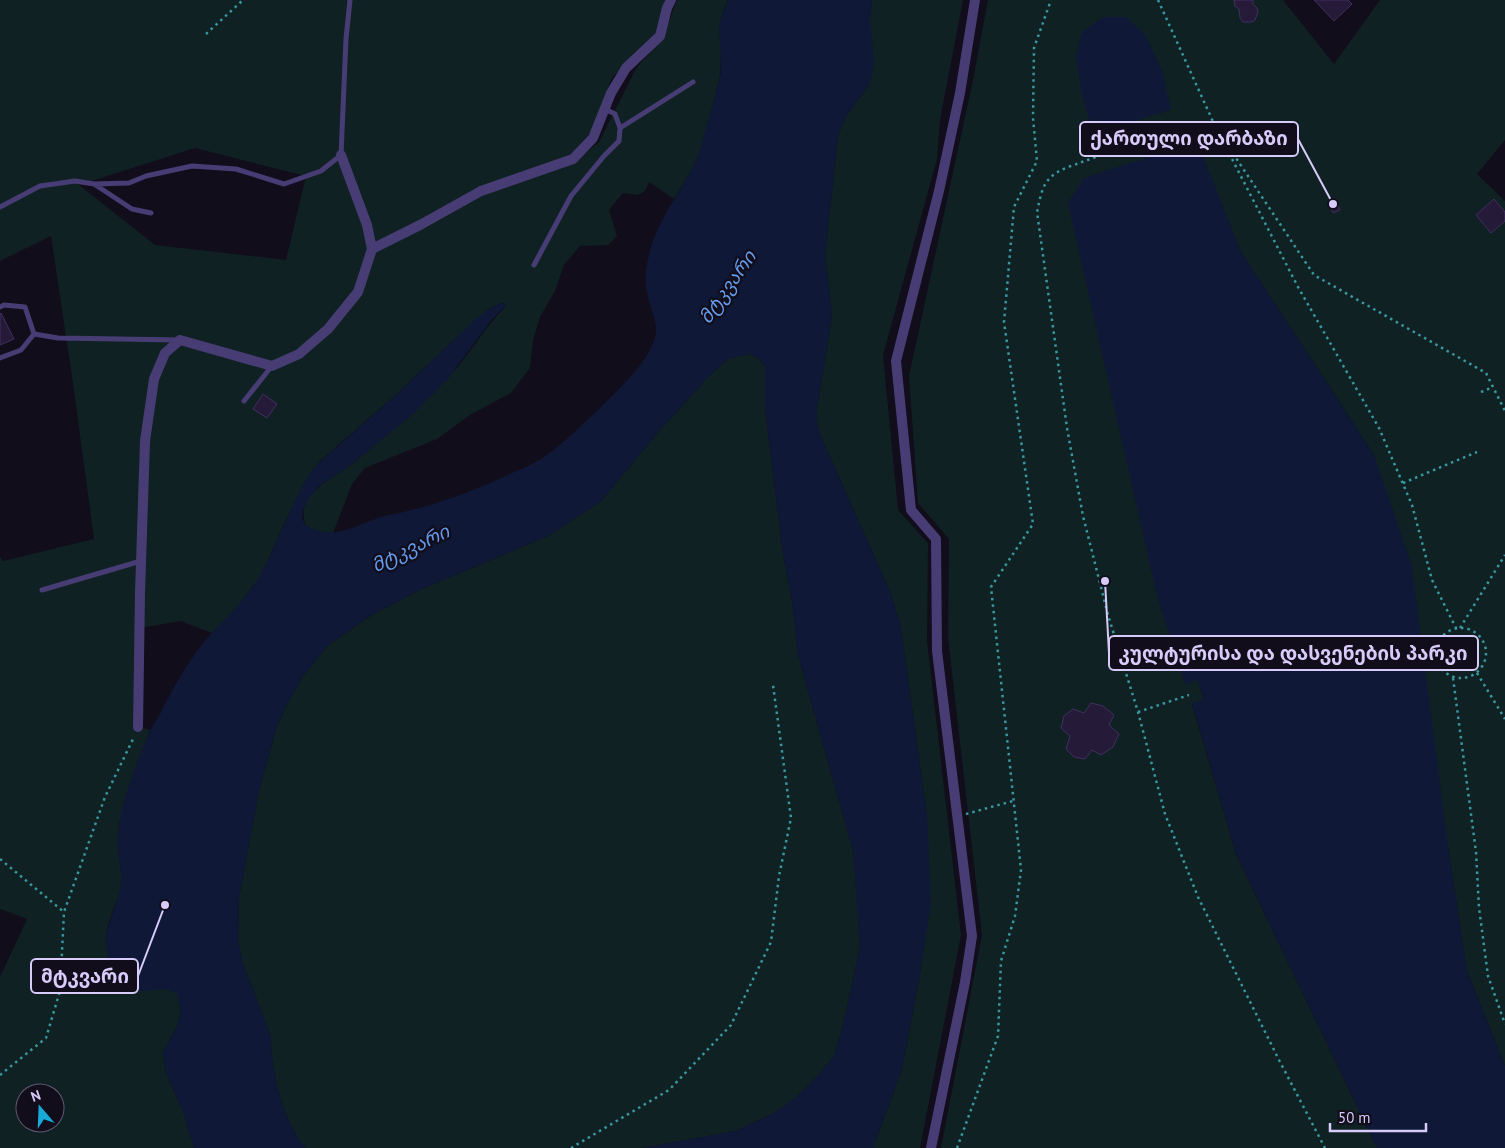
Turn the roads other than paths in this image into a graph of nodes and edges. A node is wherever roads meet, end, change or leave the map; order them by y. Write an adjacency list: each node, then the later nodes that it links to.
1 (350, 0): 7 (lane)
2 (671, 0): 5 (street)
3 (975, 0): 22 (street)
4 (692, 82): 6 (lane)
5 (605, 110): 6 (lane); 11 (street)
6 (620, 128): 12 (lane)
7 (341, 155): 8 (lane); 11 (street)
8 (94, 184): 9 (lane); 10 (lane)
9 (0, 207)
10 (151, 213)
11 (372, 249): 17 (street)
12 (534, 265)
13 (0, 307): 14 (lane)
14 (34, 334): 15 (lane); 16 (lane)
15 (180, 340): 17 (street); 19 (street)
16 (0, 358)
17 (272, 366): 18 (lane)
18 (244, 402)
19 (141, 561): 20 (lane); 21 (street)
20 (42, 590)
21 (138, 727)
22 (930, 1148)

